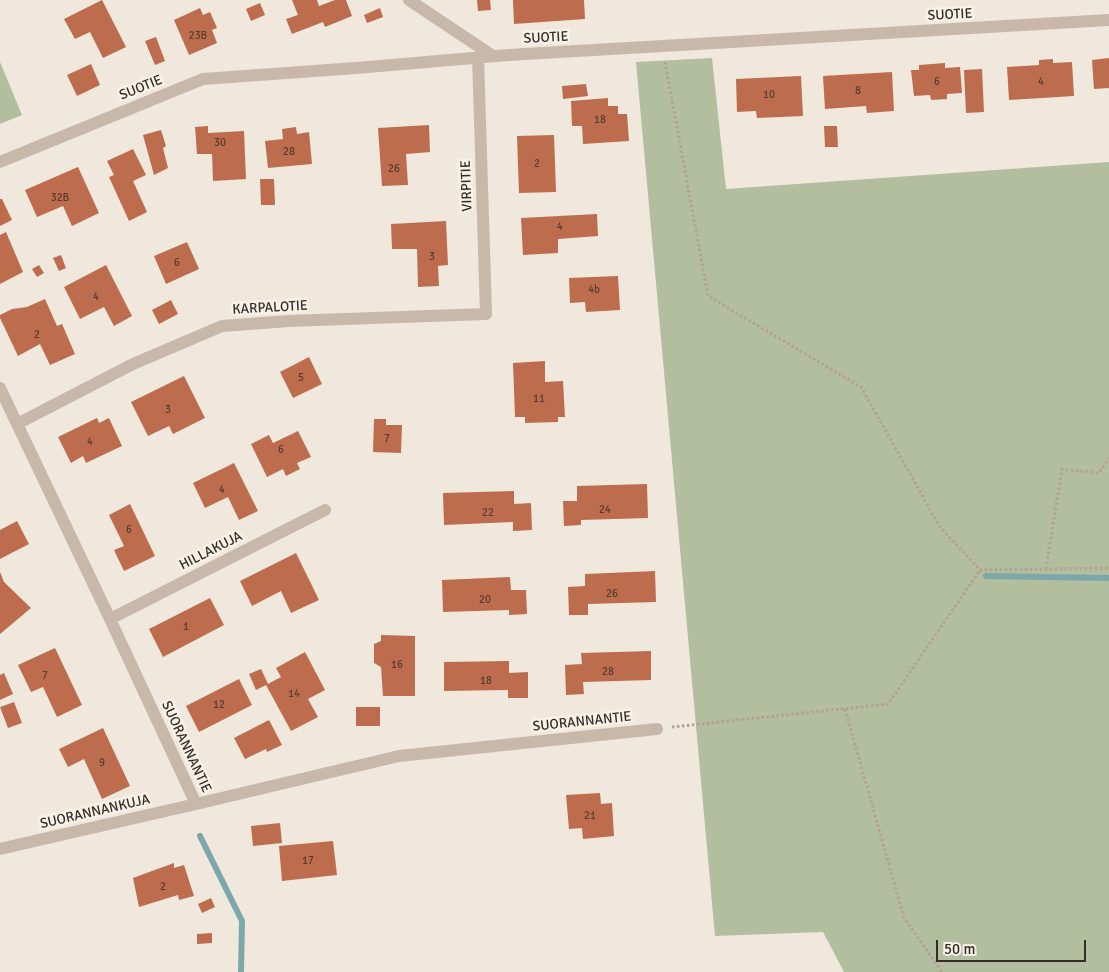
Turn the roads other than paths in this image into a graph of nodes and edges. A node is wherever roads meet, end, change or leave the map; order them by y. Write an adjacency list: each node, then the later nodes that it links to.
1 (409, 0): 3 (street)
2 (1109, 20): 3 (street, SUOTIE)
3 (493, 56): 4 (street, SUOTIE)
4 (478, 57): 5 (street, SUOTIE); 6 (street, VIRPITIE)
5 (0, 162)
6 (486, 314): 8 (street, KARPALOTIE)
7 (0, 388): 8 (street, SUORANNANTIE)
8 (18, 424): 10 (street, SUORANNANTIE)
9 (325, 510): 10 (street, HILLAKUJA)
10 (110, 619): 12 (street, SUORANNANTIE)
11 (657, 729): 12 (street, SUORANNANTIE)
12 (196, 804): 13 (street, SUORANNANKUJA)
13 (0, 849)

